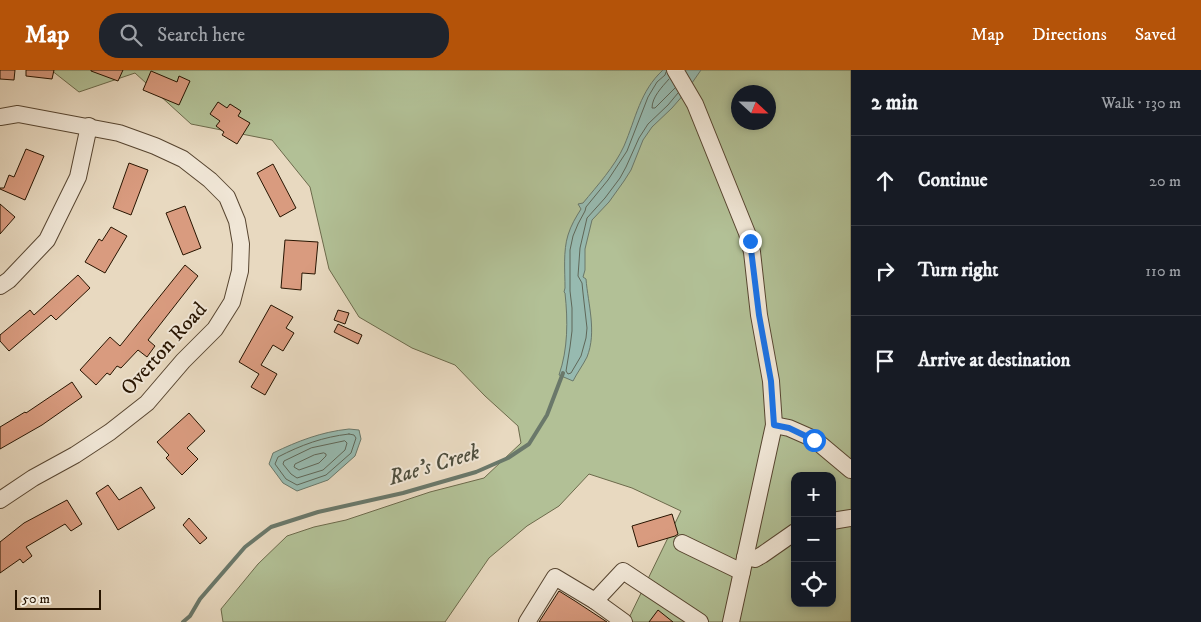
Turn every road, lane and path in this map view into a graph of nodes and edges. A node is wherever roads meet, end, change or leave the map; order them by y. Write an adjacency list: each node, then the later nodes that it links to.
1 (675, 70): 5 (street)
2 (0, 117): 3 (street, Overton Road)
3 (89, 126): 4 (street); 7 (street, Overton Road)
4 (0, 286)
5 (774, 425): 6 (street); 12 (street)
6 (851, 470)
7 (0, 500)
8 (851, 518): 9 (street)
9 (836, 520)
10 (791, 535): 12 (street)
11 (682, 543): 12 (street)
12 (744, 564): 17 (street)
13 (595, 601): 14 (street); 15 (street); 16 (street)
14 (528, 622)
15 (624, 622)
16 (700, 622)
17 (731, 622)

